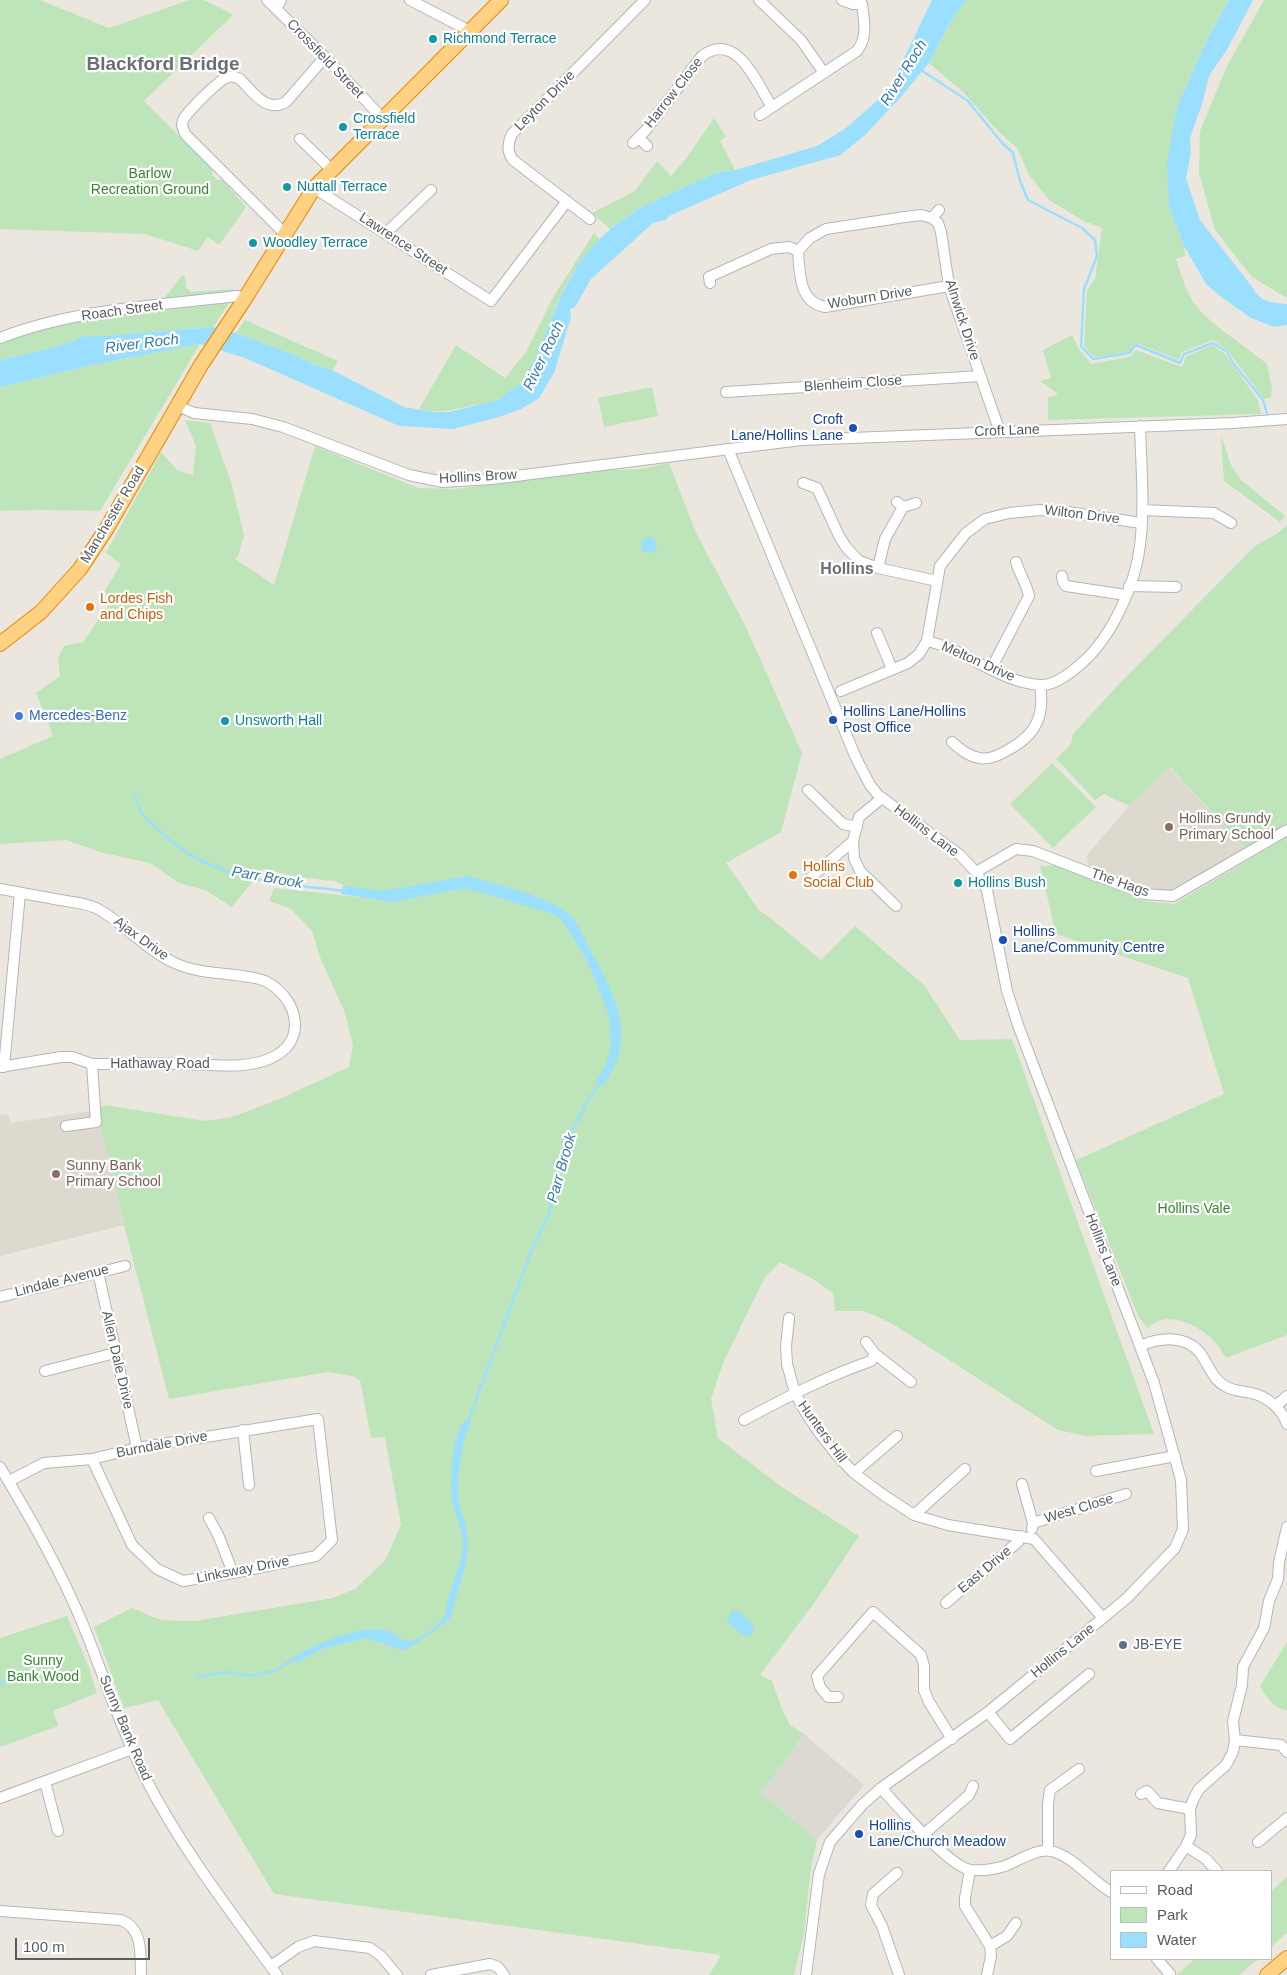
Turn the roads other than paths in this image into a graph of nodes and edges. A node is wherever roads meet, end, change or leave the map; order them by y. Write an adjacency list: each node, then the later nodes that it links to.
1 (267, 0): 8 (street, Crossfield Street)
2 (410, 0): 9 (street)
3 (501, 0): 9 (highway)
4 (645, 0): 20 (street, Leyton Drive)
5 (759, 0): 11 (street)
6 (842, 0): 7 (street)
7 (865, 2): 11 (street)
8 (278, 5): 10 (street, Crossfield Street)
9 (468, 33): 14 (highway)
10 (324, 57): 14 (street, Crossfield Street); 23 (street)
11 (824, 73): 12 (street)
12 (772, 107): 13 (street); 16 (street, Harrow Close)
13 (760, 115)
14 (383, 119): 17 (highway)
15 (300, 139): 17 (street)
16 (647, 146)
17 (332, 170): 18 (highway)
18 (314, 188): 22 (street, Lawrence Street); 23 (highway)
19 (431, 190): 22 (street)
20 (567, 202): 21 (street, Leyton Drive); 22 (street, Lawrence Street)
21 (590, 219)
22 (386, 233)
23 (286, 234): 27 (highway)
24 (798, 251): 25 (street); 26 (street, Woburn Drive); 26 (street, Alnwick Drive)
25 (710, 283)
26 (949, 286): 29 (street, Alnwick Drive)
27 (241, 306): 28 (street, Roach Street); 31 (highway, Manchester Road)
28 (0, 338)
29 (980, 376): 30 (street, Blenheim Close); 34 (street, Alnwick Drive)
30 (726, 392)
31 (178, 406): 35 (street, Hollins Brow); 49 (highway, Manchester Road)
32 (1287, 419): 33 (street, Croft Lane)
33 (1140, 426): 34 (street, Croft Lane); 38 (street)
34 (1000, 432): 35 (street, Croft Lane)
35 (728, 449): 56 (street, Hollins Lane)
36 (804, 483): 42 (street)
37 (916, 503): 42 (street)
38 (1142, 510): 39 (street); 40 (street)
39 (1142, 523): 44 (street, Wilton Drive); 46 (street)
40 (1231, 523)
41 (1016, 562): 51 (street)
42 (878, 568): 44 (street)
43 (1062, 576): 46 (street)
44 (937, 581): 48 (street, Wilton Drive)
45 (1176, 587): 46 (street)
46 (1127, 591): 52 (street)
47 (877, 633): 50 (street)
48 (927, 641): 50 (street, Melton Drive); 51 (street, Melton Drive)
49 (0, 644)
50 (892, 669): 53 (street, Melton Drive)
51 (991, 669): 52 (street, Melton Drive)
52 (1040, 685): 54 (street)
53 (841, 691)
54 (952, 742)
55 (808, 790): 57 (street)
56 (882, 798): 57 (street); 60 (street, Hollins Lane)
57 (857, 827): 59 (street)
58 (1287, 830): 60 (street, The Hags)
59 (853, 841): 61 (street); 64 (street)
60 (976, 872): 74 (street, Hollins Lane)
61 (809, 879)
62 (0, 889): 63 (street, Ajax Drive)
63 (20, 893): 65 (street, Ajax Drive); 67 (street)
64 (896, 906)
65 (295, 1019): 66 (street, Hathaway Road)
66 (92, 1064): 67 (street, Hathaway Road); 68 (street)
67 (2, 1067)
68 (66, 1126)
69 (125, 1266): 70 (street, Lindale Avenue)
70 (98, 1272): 71 (street, Lindale Avenue); 75 (street, Allen Dale Drive)
71 (0, 1297)
72 (789, 1318): 79 (street, Hunters Hill)
73 (866, 1342): 76 (street)
74 (1140, 1346): 81 (street); 88 (street, Hollins Lane)
75 (115, 1353): 77 (street); 87 (street, Allen Dale Drive)
76 (875, 1354): 78 (street); 79 (street)
77 (45, 1371)
78 (911, 1382)
79 (795, 1393): 83 (street); 93 (street, Hunters Hill)
80 (1287, 1396): 81 (street)
81 (1276, 1406): 84 (street)
82 (318, 1418): 85 (street, Burndale Drive); 103 (street, Linksway Drive)
83 (744, 1420)
84 (1287, 1424)
85 (243, 1430): 87 (street, Burndale Drive); 96 (street)
86 (897, 1436): 93 (street)
87 (137, 1448): 89 (street, Burndale Drive)
88 (1175, 1456): 92 (street); 106 (street, Hollins Lane)
89 (92, 1459): 94 (street, Burndale Drive); 103 (street, Linksway Drive)
90 (0, 1467): 94 (street, Sunny Bank Road)
91 (965, 1470): 98 (street)
92 (1096, 1471)
93 (854, 1473): 98 (street, Hunters Hill)
94 (9, 1481): 112 (street, Sunny Bank Road)
95 (1022, 1484): 100 (street)
96 (249, 1485)
97 (1126, 1494): 100 (street, West Close)
98 (914, 1515): 102 (street, Hunters Hill)
99 (209, 1518): 103 (street)
100 (1033, 1523): 102 (street)
101 (1287, 1527): 104 (street)
102 (1025, 1537): 105 (street, East Drive); 106 (street)
103 (233, 1573)
104 (1282, 1580): 111 (street)
105 (946, 1602)
106 (1103, 1618): 109 (street, Hollins Lane)
107 (1089, 1674): 109 (street)
108 (838, 1697): 110 (street)
109 (988, 1712): 110 (street, Hollins Lane)
110 (952, 1739): 117 (street, Hollins Lane)
111 (1236, 1740): 113 (street); 120 (street)
112 (132, 1749): 115 (street); 137 (street, Sunny Bank Road)
113 (1287, 1752)
114 (1079, 1769): 126 (street)
115 (45, 1782): 119 (street); 122 (street)
116 (973, 1786): 123 (street)
117 (881, 1788): 123 (street); 144 (street, Hollins Lane)
118 (1141, 1794): 120 (street)
119 (0, 1798)
120 (1190, 1809): 125 (street)
121 (1287, 1818): 124 (street)
122 (58, 1831)
123 (924, 1834): 127 (street)
124 (1258, 1842)
125 (1186, 1846): 128 (street); 129 (street)
126 (1048, 1850): 127 (street); 131 (street)
127 (970, 1870): 134 (street)
128 (1170, 1870)
129 (1216, 1870)
130 (897, 1873): 145 (street)
131 (1110, 1891)
132 (0, 1911): 139 (street)
133 (1016, 1924): 134 (street)
134 (990, 1946): 146 (street)
135 (1287, 1958): 147 (highway)
136 (1159, 1960): 138 (street)
137 (271, 1966): 140 (street, Sunny Bank Road); 141 (street)
138 (1170, 1974)
139 (141, 1975)
140 (277, 1975)
141 (397, 1975)
142 (431, 1975): 143 (street)
143 (504, 1975)
144 (806, 1975)
145 (899, 1975)
146 (987, 1975)
147 (1267, 1975)

